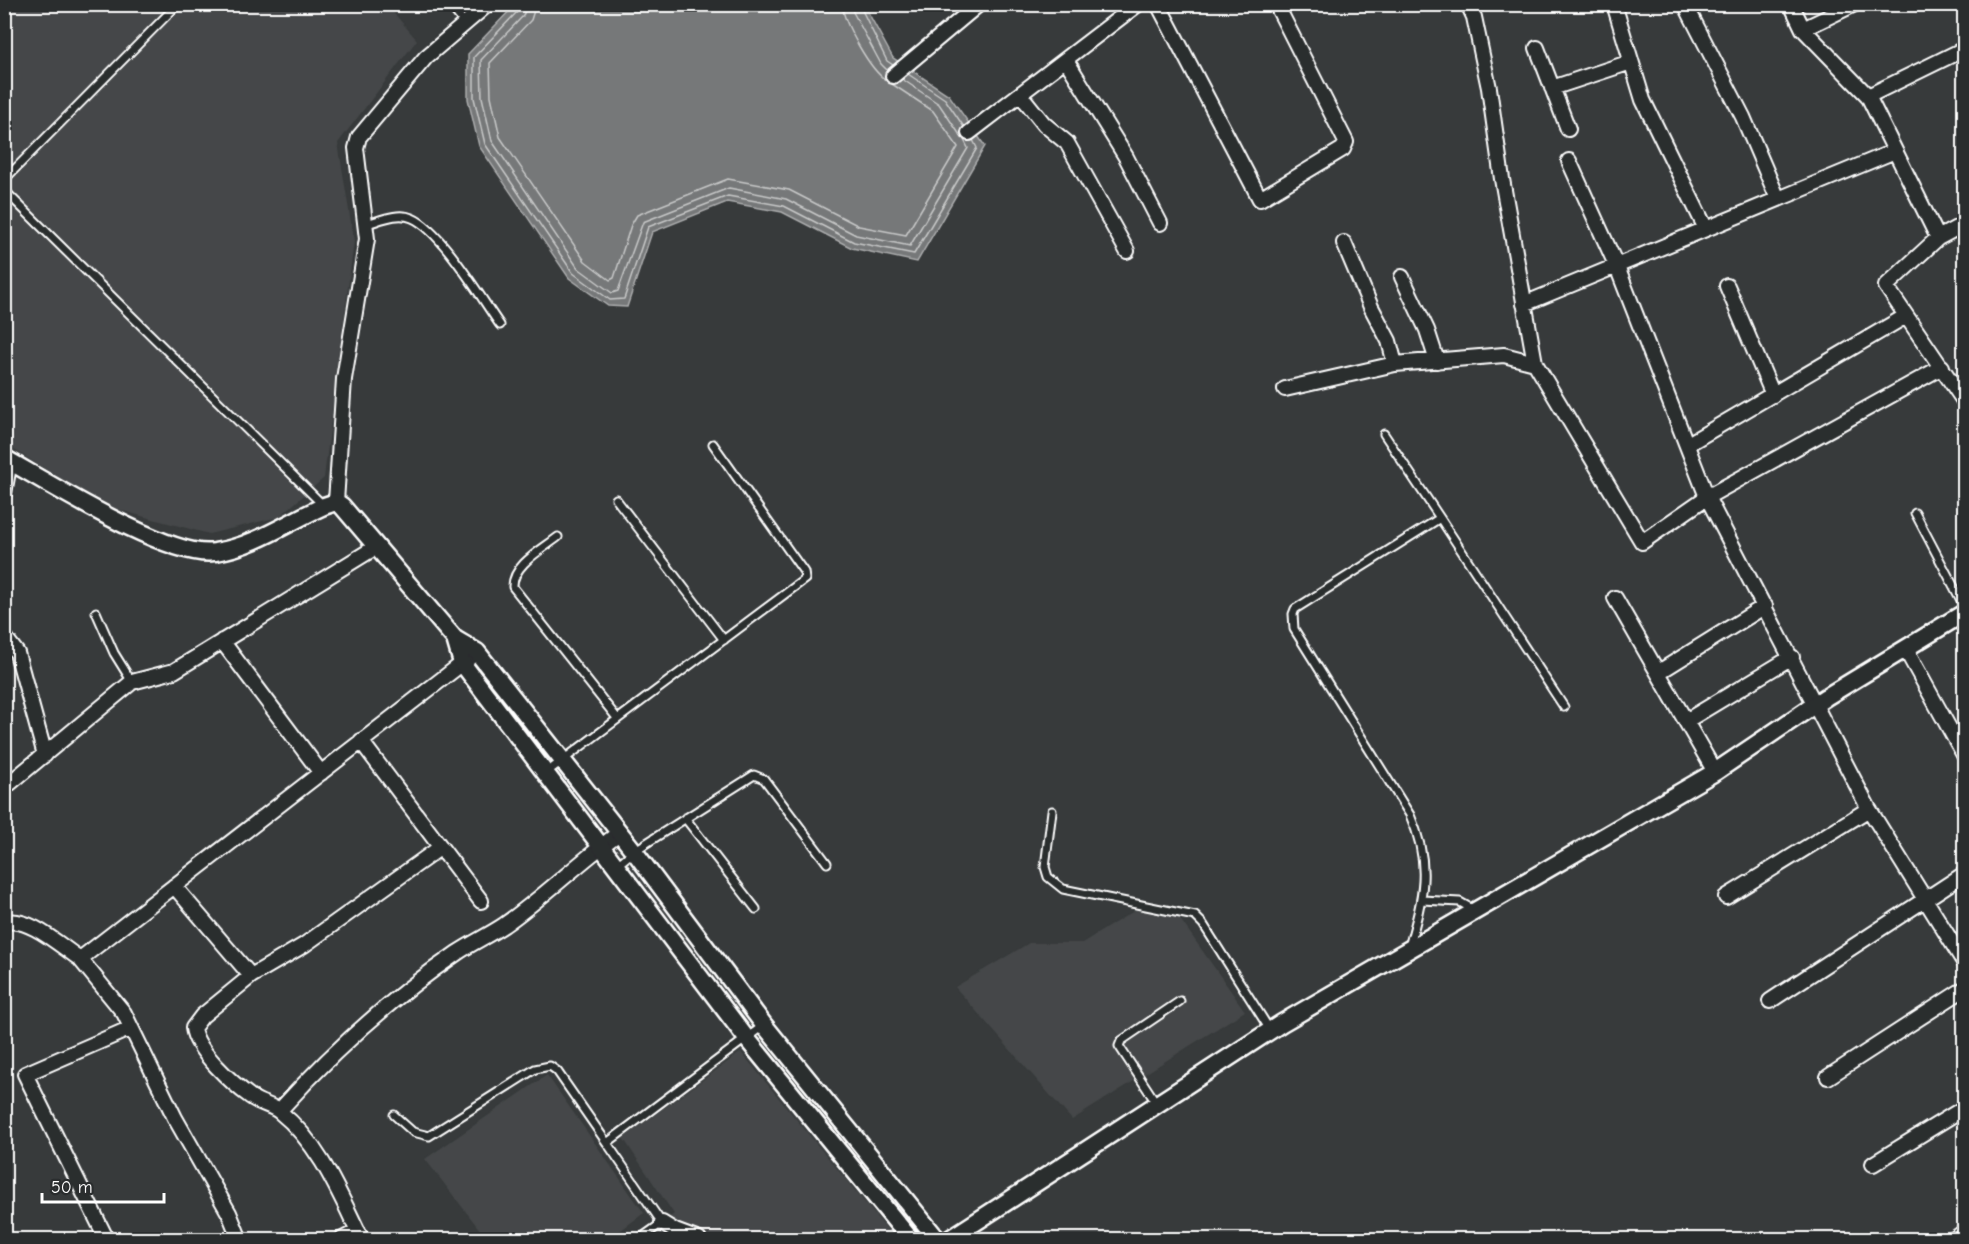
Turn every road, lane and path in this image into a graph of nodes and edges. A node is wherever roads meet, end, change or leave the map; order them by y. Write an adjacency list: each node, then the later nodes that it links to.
1 (178, 4): 27 (lane)
2 (449, 4): 13 (lane)
3 (488, 4): 13 (street)
4 (979, 4): 19 (street)
5 (1138, 4): 17 (street)
6 (1158, 4): 7 (street)
7 (1276, 4)
8 (1468, 4): 40 (street)
9 (1614, 4): 18 (street)
10 (1685, 4): 29 (street)
11 (1791, 4): 14 (street)
12 (1856, 4): 14 (street)
13 (465, 24): 31 (street)
14 (1803, 29): 22 (street)
15 (1537, 48): 20 (street)
16 (1965, 49): 22 (street)
17 (1066, 60): 21 (street); 30 (street)
18 (1631, 62): 20 (street); 33 (street)
19 (893, 76)
20 (1552, 88): 23 (street)
21 (1020, 94): 24 (street); 36 (street)
22 (1868, 96): 25 (street)
23 (1568, 129)
24 (969, 133)
25 (1895, 151): 29 (street); 34 (street)
26 (1569, 161): 37 (street)
27 (4, 180)
28 (4, 190): 57 (lane)
29 (1778, 199): 33 (street)
30 (1160, 223)
31 (367, 224): 42 (lane); 57 (street)
32 (1965, 224): 34 (street)
33 (1706, 229): 37 (street)
34 (1938, 238): 41 (street)
35 (1344, 243): 45 (street)
36 (1127, 251)
37 (1617, 267): 40 (street); 52 (street)
38 (1402, 277): 43 (street)
39 (1727, 286): 48 (street)
40 (1524, 304): 44 (street)
41 (1906, 316): 46 (street); 48 (street)
42 (500, 325)
43 (1437, 361): 44 (street); 45 (street)
44 (1535, 363): 55 (street)
45 (1395, 364): 47 (street)
46 (1942, 367): 49 (street); 55 (street)
47 (1285, 389)
48 (1773, 395): 52 (street)
49 (1965, 401)
50 (1384, 434): 59 (lane)
51 (713, 444): 69 (lane)
52 (1688, 444): 55 (street)
53 (7, 460): 54 (street); 57 (street)
54 (4, 493)
55 (1707, 497): 63 (street)
56 (616, 499): 69 (lane)
57 (330, 504): 61 (street)
58 (1915, 513): 64 (lane)
59 (1440, 518): 78 (lane); 102 (lane)
60 (558, 537): 79 (lane)
61 (376, 547): 68 (street); 70 (street)
62 (1615, 598): 75 (street)
63 (1765, 606): 73 (street); 75 (street)
64 (1965, 606)
65 (96, 612): 76 (lane)
66 (1965, 613): 71 (street)
67 (4, 636): 82 (street)
68 (455, 639): 72 (street); 74 (street)
69 (724, 640): 79 (lane)
70 (222, 641): 76 (street); 87 (street)
71 (1906, 650): 77 (street); 83 (street)
72 (477, 652): 74 (street); 84 (street)
73 (1792, 657): 77 (street); 80 (street)
74 (462, 663): 81 (street); 85 (street)
75 (1659, 672): 80 (street)
76 (132, 681): 82 (street)
77 (1817, 704): 86 (street); 89 (street)
78 (1564, 707)
79 (617, 718): 84 (lane)
80 (1686, 721): 86 (street)
81 (361, 741): 87 (street); 94 (street)
82 (45, 755): 88 (street)
83 (1965, 756)
84 (561, 761): 85 (lane); 92 (street)
85 (547, 772): 93 (street)
86 (1715, 772): 105 (street)
87 (321, 773): 99 (street)
88 (4, 788)
89 (1869, 809): 100 (street); 101 (street)
90 (1052, 811): 116 (lane)
91 (685, 818): 95 (lane); 96 (lane); 104 (lane)
92 (619, 833): 93 (street); 95 (street)
93 (601, 846): 97 (street); 121 (street)
94 (441, 847): 103 (street); 110 (street)
95 (634, 851): 97 (lane); 114 (street)
96 (827, 863)
97 (616, 866): 117 (street)
98 (1965, 874): 101 (street)
99 (174, 886): 108 (street); 110 (street)
100 (1726, 897)
101 (1926, 899): 109 (street); 113 (street)
102 (1422, 900): 105 (lane); 107 (lane)
103 (481, 901)
104 (756, 909)
105 (1475, 910): 107 (street)
106 (4, 923): 108 (street)
107 (1408, 949): 116 (street)
108 (80, 959): 115 (street)
109 (1965, 962)
110 (251, 976): 121 (street)
111 (1965, 989): 118 (street)
112 (1180, 1001): 119 (lane)
113 (1770, 1001)
114 (764, 1026): 117 (lane); 134 (street)
115 (131, 1028): 128 (street); 129 (street)
116 (1270, 1030): 119 (street)
117 (747, 1039): 123 (lane); 133 (street)
118 (1828, 1077)
119 (1157, 1104): 135 (street)
120 (1965, 1108): 124 (street)
121 (279, 1111): 127 (street)
122 (394, 1115): 123 (lane)
123 (607, 1143): 125 (lane)
124 (1873, 1164)
125 (662, 1223): 131 (lane); 132 (street)
126 (1965, 1233): 136 (street)
127 (360, 1235): 130 (street)
128 (107, 1239)
129 (240, 1239)
130 (341, 1239)
131 (638, 1239)
132 (699, 1239)
133 (911, 1239)
134 (938, 1239)
135 (948, 1239)
136 (1953, 1239)

